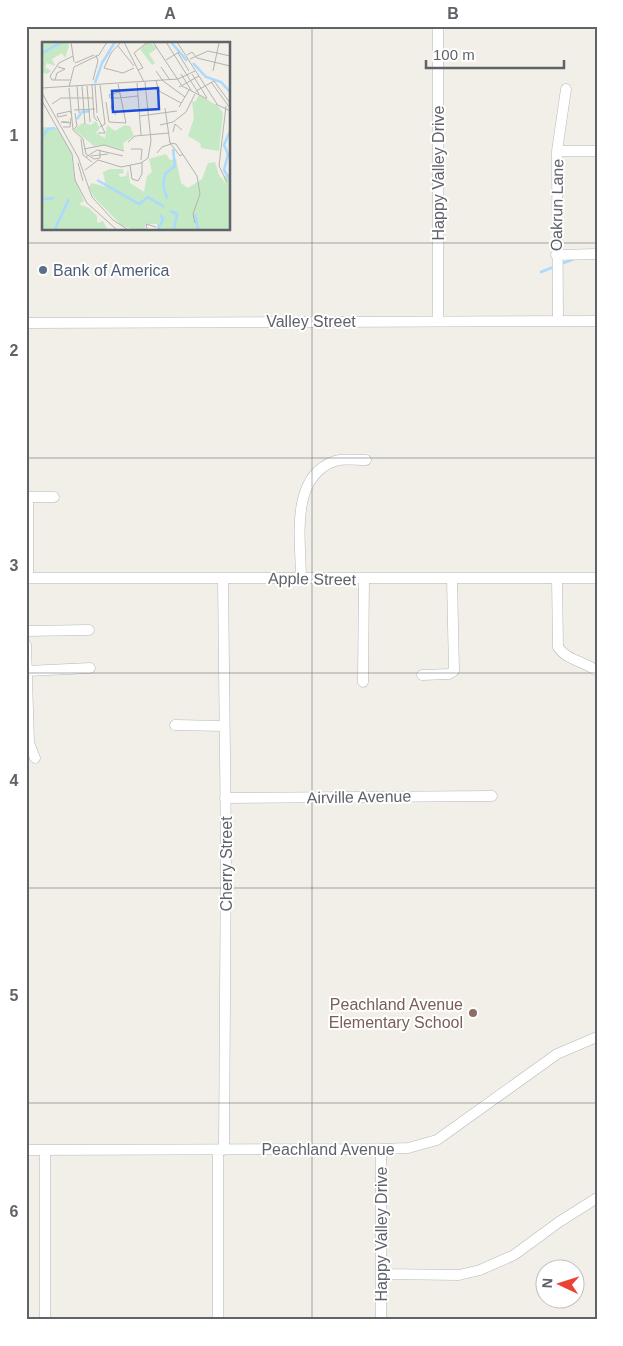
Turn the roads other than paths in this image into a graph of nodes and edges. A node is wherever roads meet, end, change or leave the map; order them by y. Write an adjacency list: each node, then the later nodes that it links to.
1 (438, 26): 7 (street, Happy Valley Drive)
2 (566, 89): 4 (street, Oakrun Lane)
3 (597, 150): 4 (street)
4 (557, 151): 6 (street, Oakrun Lane)
5 (597, 254): 6 (street)
6 (556, 255): 8 (street, Oakrun Lane)
7 (438, 320): 8 (street, Valley Street); 10 (street, Valley Street)
8 (558, 320): 9 (street, Valley Street)
9 (597, 321)
10 (26, 323)
11 (366, 460): 18 (street)
12 (27, 497): 13 (street); 14 (street)
13 (54, 497)
14 (27, 578): 15 (street, Apple Street)
15 (223, 578): 18 (street, Apple Street); 30 (street, Cherry Street)
16 (557, 578): 17 (street, Apple Street); 20 (street, Apple Street); 26 (street)
17 (597, 578)
18 (301, 579): 19 (street, Apple Street)
19 (364, 579): 20 (street, Apple Street); 28 (street)
20 (452, 580): 27 (street)
21 (88, 630): 22 (street)
22 (26, 631)
23 (26, 646): 25 (street)
24 (90, 668): 25 (street)
25 (27, 671): 31 (street)
26 (597, 671)
27 (422, 675)
28 (363, 682)
29 (175, 725): 30 (street)
30 (224, 726): 33 (street, Cherry Street)
31 (35, 758)
32 (492, 796): 33 (street, Airville Avenue)
33 (225, 798): 38 (street, Cherry Street)
34 (597, 1037): 35 (street, Peachland Avenue)
35 (381, 1149): 38 (street, Peachland Avenue); 40 (street, Happy Valley Drive)
36 (26, 1150): 37 (street, Peachland Avenue)
37 (45, 1150): 38 (street, Peachland Avenue); 41 (street)
38 (221, 1150): 42 (street, Cherry Street)
39 (597, 1198): 40 (street)
40 (382, 1274): 43 (street, Happy Valley Drive)
41 (45, 1320)
42 (218, 1320)
43 (382, 1320)

